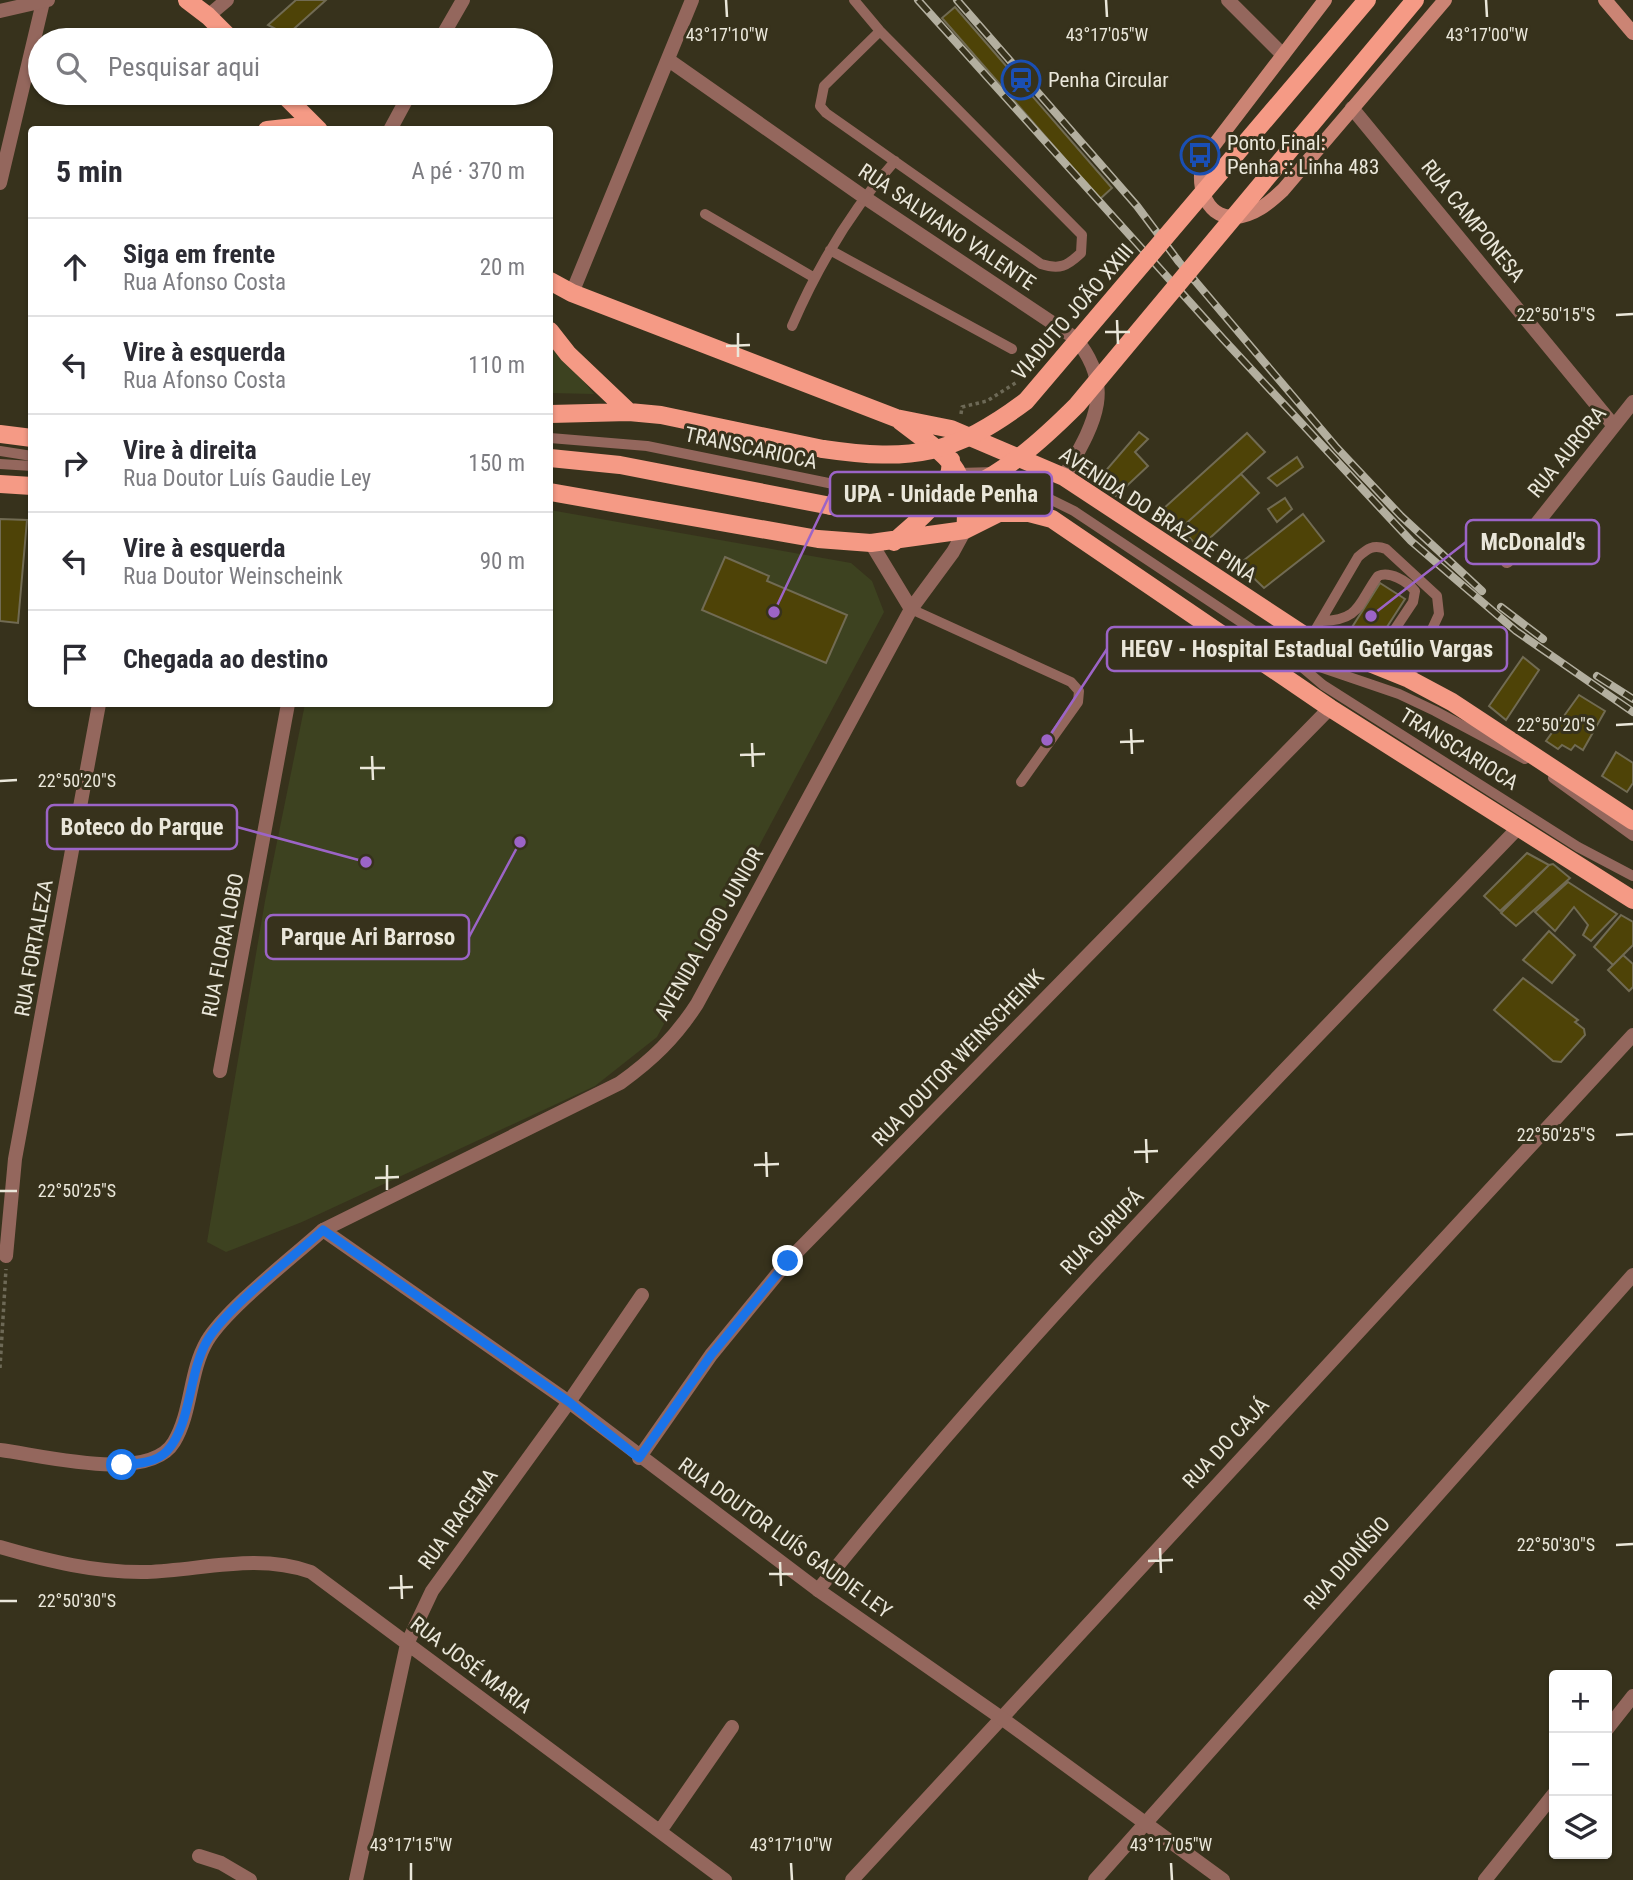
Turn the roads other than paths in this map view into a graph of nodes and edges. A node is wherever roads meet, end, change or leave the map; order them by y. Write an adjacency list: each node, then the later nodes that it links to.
1 (187, 0): 14 (main road)
2 (227, 0): 14 (street)
3 (463, 0): 17 (street)
4 (692, 0): 21 (street)
5 (853, 0): 18 (lane)
6 (1228, 0): 20 (street)
7 (1325, 0): 20 (main road)
8 (1367, 0): 40 (main road, VIADUTO JOÃO XXIII, bridge)
9 (1415, 0): 49 (main road, bridge)
10 (1445, 0): 25 (main road)
11 (1605, 0): 19 (main road)
12 (46, 1): 13 (street); 15 (street)
13 (0, 11)
14 (208, 16): 16 (main road)
15 (39, 28)
16 (220, 28)
17 (447, 28)
18 (880, 31): 28 (lane); 28 (lane)
19 (1633, 33)
20 (1283, 55): 25 (main road)
21 (670, 61): 30 (street, RUA SALVIANO VALENTE); 35 (street)
22 (28, 72): 29 (street)
23 (294, 105): 26 (main road)
24 (404, 105): 27 (street)
25 (1352, 108): 43 (street, RUA CAMPONESA)
26 (315, 126)
27 (392, 126)
28 (895, 160): 30 (lane)
29 (0, 183)
30 (864, 197): 32 (lane); 53 (street, RUA SALVIANO VALENTE)
31 (705, 214): 33 (lane)
32 (830, 250): 33 (lane); 38 (lane)
33 (813, 277): 36 (lane)
34 (553, 283): 35 (main road, AVENIDA DO BRAZ DE PINA)
35 (572, 293): 42 (main road, AVENIDA DO BRAZ DE PINA)
36 (792, 326)
37 (553, 335): 40 (main road)
38 (1012, 349)
39 (1633, 402): 43 (street, RUA AURORA)
40 (629, 412): 41 (main road, VIADUTO JOÃO XXIII)
41 (553, 414)
42 (896, 418): 52 (main road); 53 (main road, AVENIDA DO BRAZ DE PINA)
43 (1614, 426): 60 (street, RUA AURORA)
44 (0, 434): 45 (main road)
45 (28, 438)
46 (553, 438): 52 (lane, TRANSCARIOCA)
47 (0, 451): 48 (lane)
48 (28, 455)
49 (553, 458)
50 (0, 464): 51 (lane)
51 (28, 466)
52 (953, 469): 57 (main road); 58 (main road); 64 (lane, TRANSCARIOCA)
53 (1064, 477): 63 (main road, AVENIDA DO BRAZ DE PINA)
54 (0, 484): 55 (main road)
55 (28, 486)
56 (553, 493): 59 (main road)
57 (965, 530): 58 (main road); 61 (street, AVENIDA LOBO JUNIOR); 69 (main road)
58 (894, 542): 59 (main road)
59 (871, 543): 61 (street)
60 (1507, 561)
61 (911, 609): 70 (lane); 78 (street, AVENIDA LOBO JUNIOR)
62 (1321, 621): 63 (lane); 65 (lane); 66 (lane)
63 (1310, 639): 65 (main road, AVENIDA DO BRAZ DE PINA)
64 (1271, 642): 73 (lane, TRANSCARIOCA); 74 (lane, TRANSCARIOCA)
65 (1371, 665): 66 (main road, AVENIDA DO BRAZ DE PINA)
66 (1409, 679): 71 (main road, AVENIDA DO BRAZ DE PINA)
67 (98, 707): 79 (street, RUA FORTALEZA)
68 (287, 707): 77 (street, RUA FLORA LOBO)
69 (1330, 708): 72 (main road); 84 (street, RUA DOUTOR WEINSCHEINK)
70 (1021, 782)
71 (1633, 821)
72 (1519, 827): 75 (main road); 86 (street, RUA GURUPÁ)
73 (1633, 836)
74 (1633, 876)
75 (1633, 900)
76 (1633, 1035): 89 (street, RUA DO CAJÁ)
77 (220, 1071)
78 (323, 1230): 82 (street, RUA DOUTOR LUÍS GAUDIE LEY); 83 (street, AVENIDA LOBO JUNIOR)
79 (6, 1256)
80 (1633, 1275): 93 (street, RUA DIONÍSIO)
81 (642, 1295): 82 (street, RUA IRACEMA)
82 (569, 1402): 84 (street, RUA DOUTOR LUÍS GAUDIE LEY); 87 (street, RUA IRACEMA)
83 (0, 1450)
84 (639, 1458): 86 (street, RUA DOUTOR LUÍS GAUDIE LEY)
85 (0, 1547): 87 (street, RUA JOSÉ MARIA)
86 (818, 1590): 89 (street, RUA DOUTOR LUÍS GAUDIE LEY)
87 (407, 1644): 94 (street, RUA JOSÉ MARIA); 97 (street, RUA IRACEMA)
88 (1633, 1696): 90 (street)
89 (1000, 1717): 93 (street, RUA DOUTOR LUÍS GAUDIE LEY); 99 (street, RUA DO CAJÁ)
90 (1612, 1723)
91 (732, 1727): 94 (street)
92 (1552, 1796): 102 (street)
93 (1143, 1823): 100 (street, RUA DIONÍSIO); 101 (street, RUA DOUTOR LUÍS GAUDIE LEY)
94 (660, 1831): 98 (street, RUA JOSÉ MARIA)
95 (199, 1856): 96 (street)
96 (250, 1880)
97 (356, 1880)
98 (725, 1880)
99 (852, 1880)
100 (1095, 1880)
101 (1223, 1880)
102 (1485, 1880)

